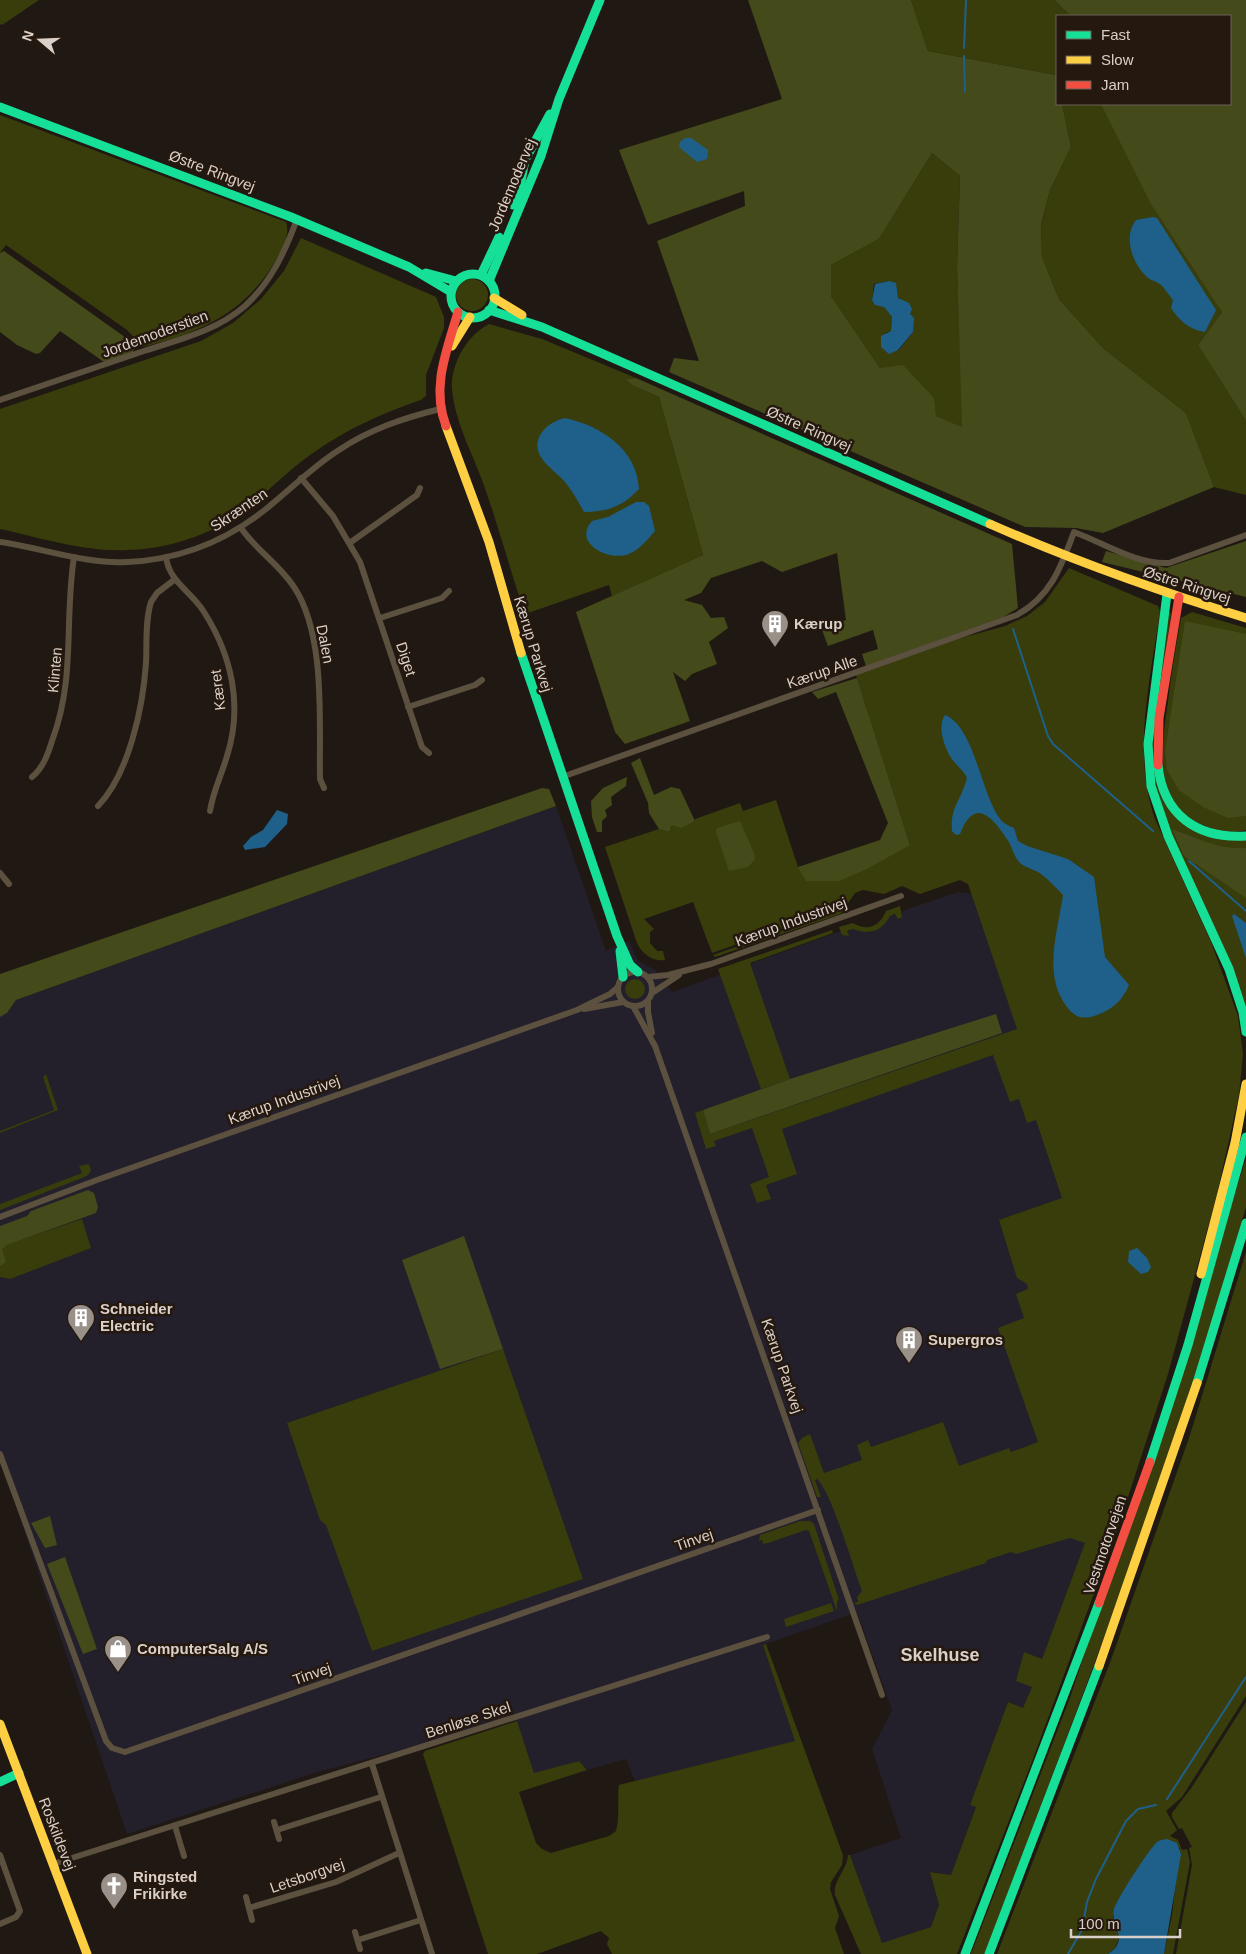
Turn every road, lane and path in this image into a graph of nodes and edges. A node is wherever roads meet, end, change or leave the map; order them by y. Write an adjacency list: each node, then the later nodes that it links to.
1 (600, 0): 2 (main road, Jordemodervej)
2 (559, 99): 6 (main road, Jordemodervej); 6 (main road, Jordemodervej)
3 (0, 106): 4 (main road, Østre Ringvej)
4 (297, 219): 5 (main road, Østre Ringvej); 15 (street, Jordemoderstien)
5 (410, 268): 7 (main road, Østre Ringvej); 8 (main road, Østre Ringvej)
6 (485, 278): 7 (main road); 9 (main road)
7 (456, 281): 8 (main road)
8 (451, 292): 11 (main road)
9 (494, 298): 10 (main road); 13 (main road, Østre Ringvej)
10 (489, 310): 12 (main road); 13 (main road, Østre Ringvej)
11 (458, 312): 12 (main road); 14 (main road, Kærup Parkvej)
12 (470, 317): 14 (main road, Kærup Parkvej)
13 (542, 326): 25 (main road, Østre Ringvej)
14 (444, 359): 16 (main road, Kærup Parkvej)
15 (0, 400)
16 (440, 409): 17 (street, Skrænten); 36 (main road, Kærup Parkvej)
17 (301, 478): 19 (street, Skrænten); 22 (street, Diget)
18 (420, 488): 22 (street)
19 (241, 528): 24 (street, Skrænten); 37 (street, Dalen)
20 (1246, 535): 25 (street, Østre Ringvej)
21 (0, 542): 23 (street, Skrænten)
22 (351, 542): 30 (street, Diget)
23 (74, 557): 24 (street, Skrænten); 35 (street, Klinten)
24 (166, 557): 26 (street, Kæret)
25 (1065, 557): 28 (main road, Østre Ringvej); 36 (street, Kærup Alle)
26 (174, 580): 38 (street); 39 (street, Kæret)
27 (449, 591): 30 (street)
28 (1168, 594): 29 (main road, Østre Ringvej); 55 (main road)
29 (1179, 597): 31 (main road, Østre Ringvej); 40 (main road)
30 (380, 618): 33 (street, Diget)
31 (1246, 618)
32 (482, 680): 33 (street)
33 (408, 707): 34 (street, Diget)
34 (429, 753)
35 (32, 777)
36 (562, 777): 44 (main road, Kærup Parkvej)
37 (324, 788)
38 (98, 806)
39 (210, 811)
40 (1246, 836)
41 (0, 873): 42 (street)
42 (9, 884)
43 (901, 896): 45 (street, Kærup Industrivej)
44 (617, 936): 46 (main road, Kærup Parkvej); 47 (main road, Kærup Parkvej)
45 (690, 970): 48 (street, Kærup Industrivej); 50 (street, Kærup Industrivej)
46 (638, 972): 47 (street); 48 (street)
47 (623, 977): 49 (street)
48 (648, 977): 50 (street)
49 (618, 987): 52 (street); 54 (street, Kærup Industrivej)
50 (652, 993): 51 (street)
51 (648, 1000): 53 (street); 56 (street, Kærup Parkvej)
52 (623, 1002): 53 (street); 54 (street, Kærup Industrivej)
53 (633, 1006): 56 (street, Kærup Parkvej)
54 (577, 1010): 59 (street, Kærup Industrivej)
55 (1246, 1032)
56 (655, 1046): 63 (street, Kærup Parkvej)
57 (1246, 1084): 61 (main road)
58 (1246, 1137): 61 (main road, Vestmotorvejen)
59 (0, 1217)
60 (1246, 1224): 90 (main road)
61 (1185, 1351): 89 (main road, Vestmotorvejen)
62 (0, 1454): 63 (street, Tinvej)
63 (818, 1510): 65 (street, Kærup Parkvej)
64 (767, 1637): 67 (street, Benløse Skel)
65 (882, 1695)
66 (0, 1724): 68 (main road, Roskildevej)
67 (372, 1764): 70 (street); 72 (street, Benløse Skel)
68 (18, 1772): 69 (main road); 78 (main road, Roskildevej)
69 (0, 1782)
70 (381, 1797): 73 (street); 75 (street)
71 (274, 1822): 73 (street)
72 (175, 1826): 77 (street); 78 (street, Benløse Skel)
73 (277, 1830): 74 (street)
74 (279, 1839)
75 (399, 1853): 80 (street, Letsborgvej); 82 (street)
76 (0, 1854): 83 (street)
77 (184, 1856)
78 (53, 1864): 87 (main road, Roskildevej)
79 (246, 1897): 80 (street)
80 (249, 1908): 81 (street)
81 (252, 1920)
82 (421, 1920): 85 (street); 88 (street)
83 (0, 1924)
84 (355, 1932): 85 (street)
85 (358, 1940): 86 (street)
86 (360, 1949)
87 (88, 1954)
88 (432, 1954)
89 (965, 1954)
90 (989, 1954)

